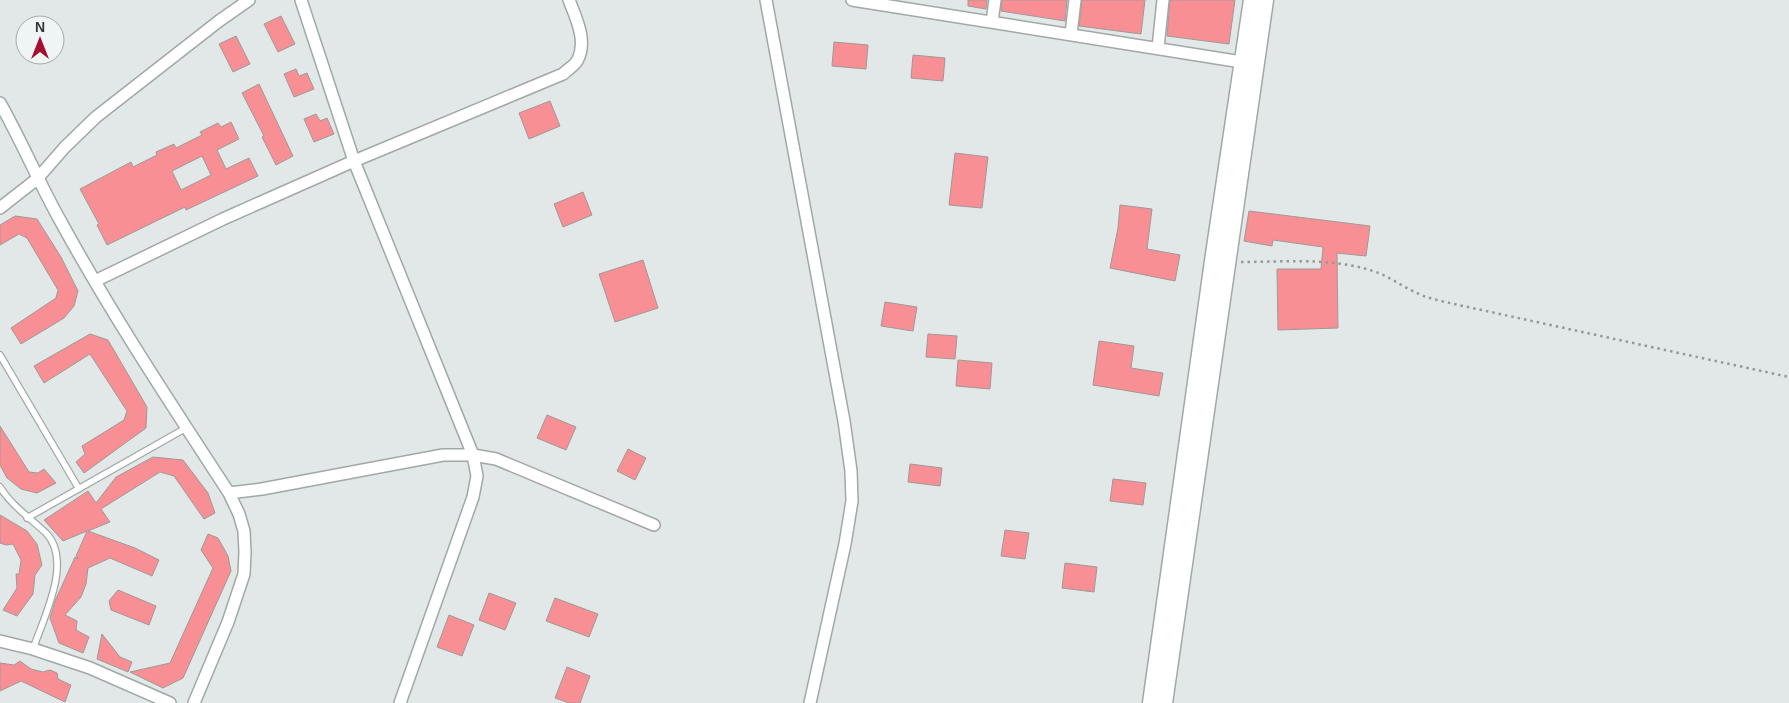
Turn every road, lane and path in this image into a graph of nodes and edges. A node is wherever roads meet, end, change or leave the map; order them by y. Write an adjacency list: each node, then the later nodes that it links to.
1 (248, 0): 18 (street)
2 (300, 0): 17 (street)
3 (569, 0): 17 (street)
4 (766, 0): 36 (street)
5 (852, 0): 11 (street)
6 (995, 0): 12 (street)
7 (1075, 0): 13 (street)
8 (1163, 0): 14 (street)
9 (1252, 0): 15 (main road)
10 (1265, 0): 15 (main road)
11 (910, 5): 12 (street)
12 (992, 22): 13 (street)
13 (1070, 34): 14 (street)
14 (1158, 48): 15 (street)
15 (1249, 64): 20 (main road); 37 (main road)
16 (0, 104): 18 (street)
17 (354, 161): 21 (street); 25 (street)
18 (37, 179): 19 (street); 21 (street)
19 (0, 208)
20 (1227, 262): 23 (path); 38 (main road)
21 (94, 281): 24 (street)
22 (0, 355): 27 (lane)
23 (1789, 377)
24 (186, 428): 27 (lane); 28 (street)
25 (473, 455): 28 (street); 30 (street); 35 (street)
26 (0, 486): 29 (lane)
27 (79, 489): 29 (lane)
28 (229, 494): 34 (street)
29 (27, 518): 32 (lane)
30 (654, 524)
31 (0, 641): 32 (street)
32 (33, 648): 33 (street)
33 (170, 703)
34 (194, 703)
35 (400, 703)
36 (810, 703)
37 (1150, 703)
38 (1164, 703)

